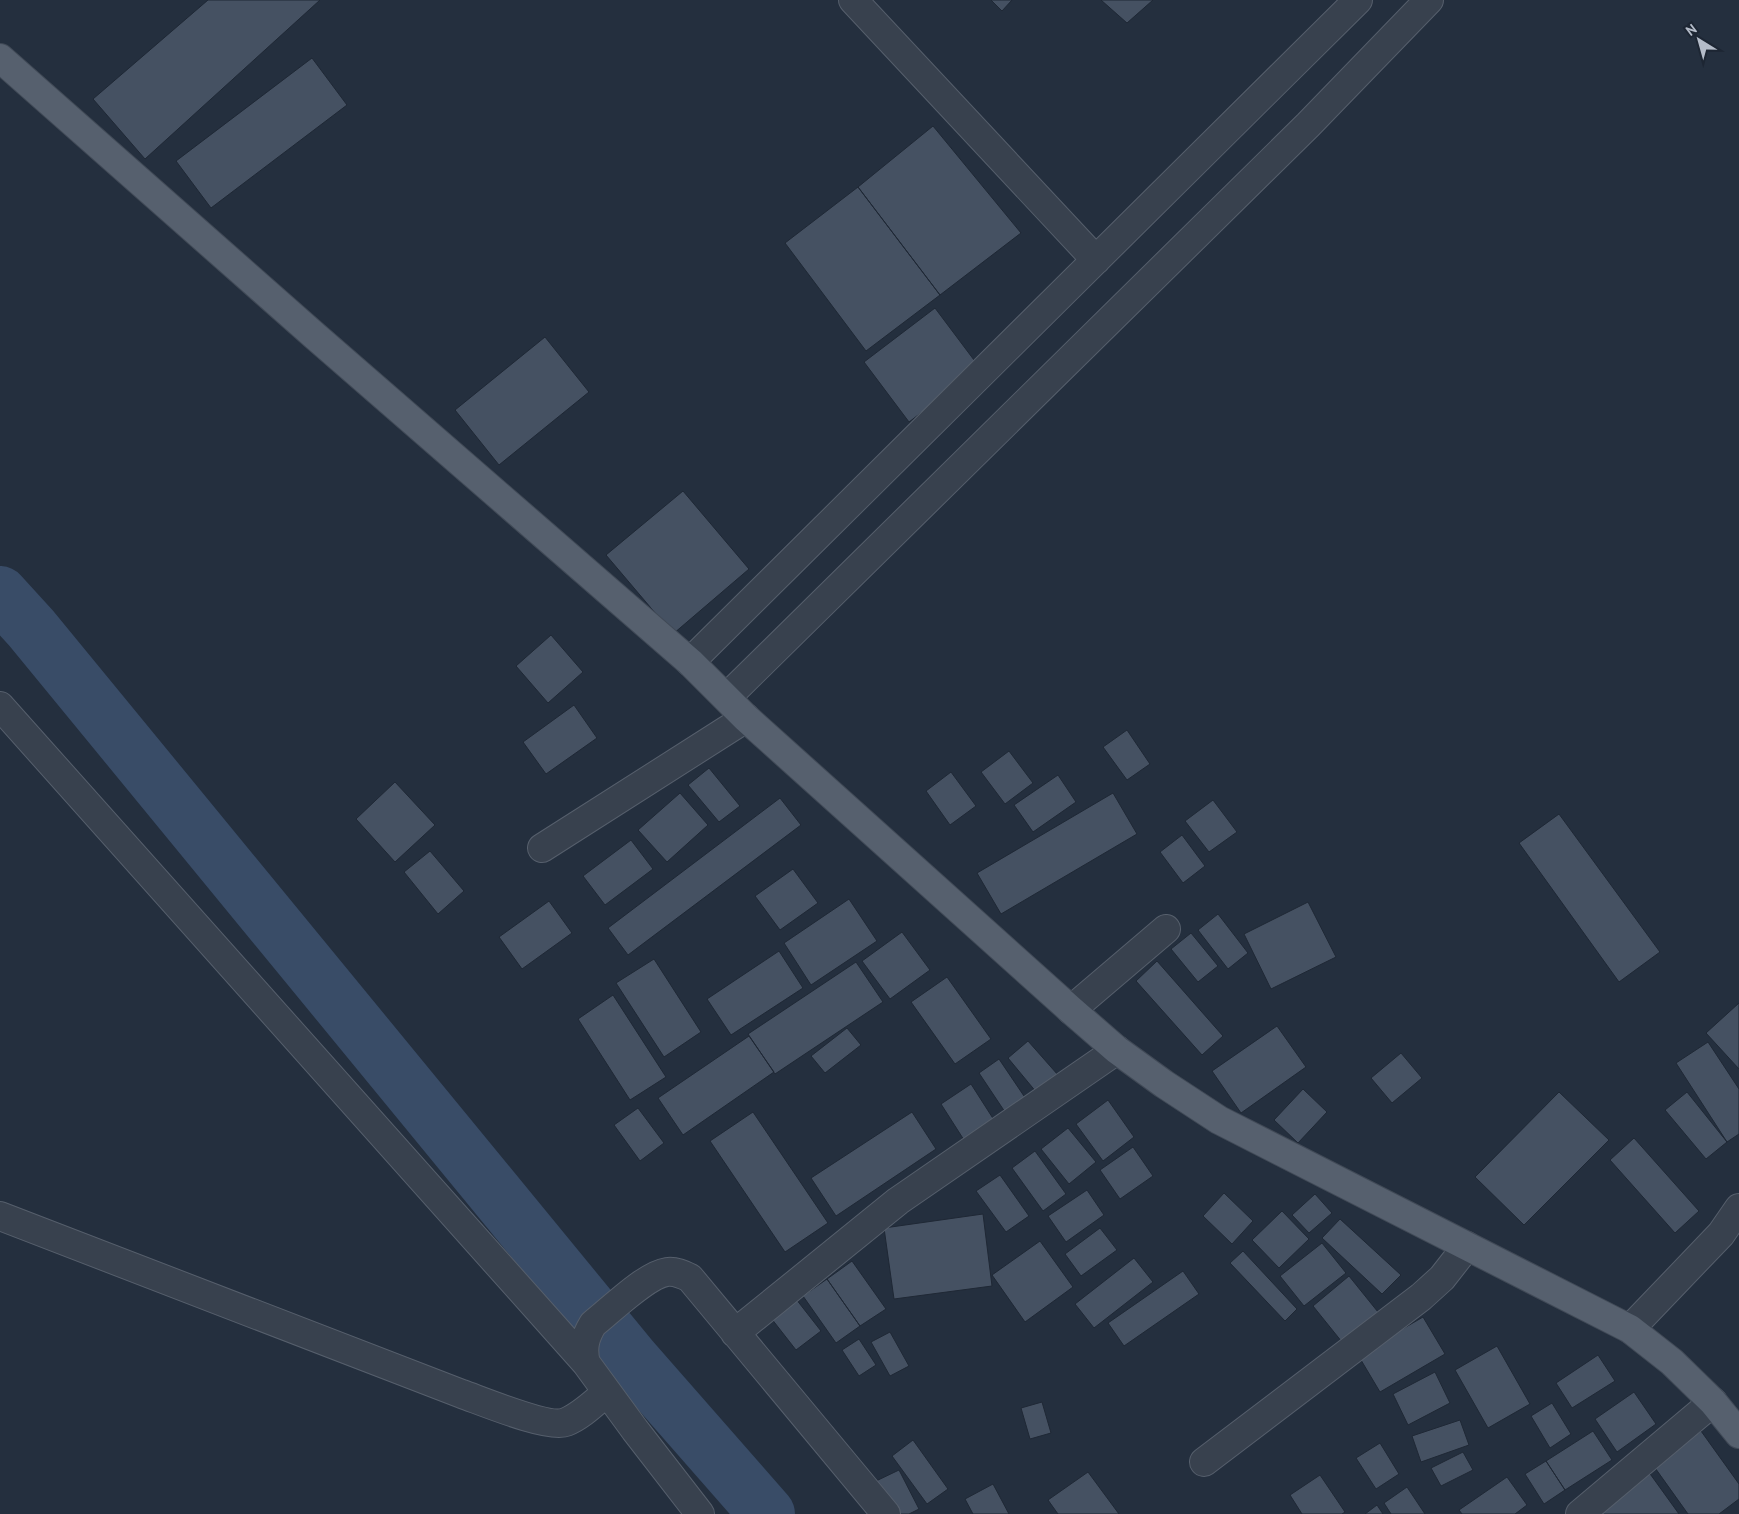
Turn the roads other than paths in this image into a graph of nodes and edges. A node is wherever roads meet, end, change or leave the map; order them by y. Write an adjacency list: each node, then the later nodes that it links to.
1 (853, 0): 5 (street)
2 (1358, 0): 5 (street)
3 (1429, 0): 7 (street)
4 (0, 58): 6 (main road)
5 (1096, 260): 6 (street)
6 (690, 662): 7 (main road)
7 (727, 697): 9 (main road)
8 (0, 706): 19 (street)
9 (746, 718): 10 (street); 12 (main road)
10 (542, 848)
11 (1166, 929): 12 (street)
12 (1071, 1010): 13 (main road)
13 (1117, 1050): 16 (main road); 18 (street)
14 (1739, 1208): 17 (street)
15 (0, 1216): 20 (street)
16 (1467, 1246): 17 (main road); 23 (street)
17 (1630, 1329): 21 (main road)
18 (735, 1333): 19 (street); 25 (street)
19 (586, 1363): 20 (street)
20 (607, 1392): 24 (street)
21 (1713, 1402): 22 (main road); 26 (street)
22 (1739, 1434)
23 (1204, 1462)
24 (700, 1514)
25 (886, 1514)
26 (1580, 1514)

